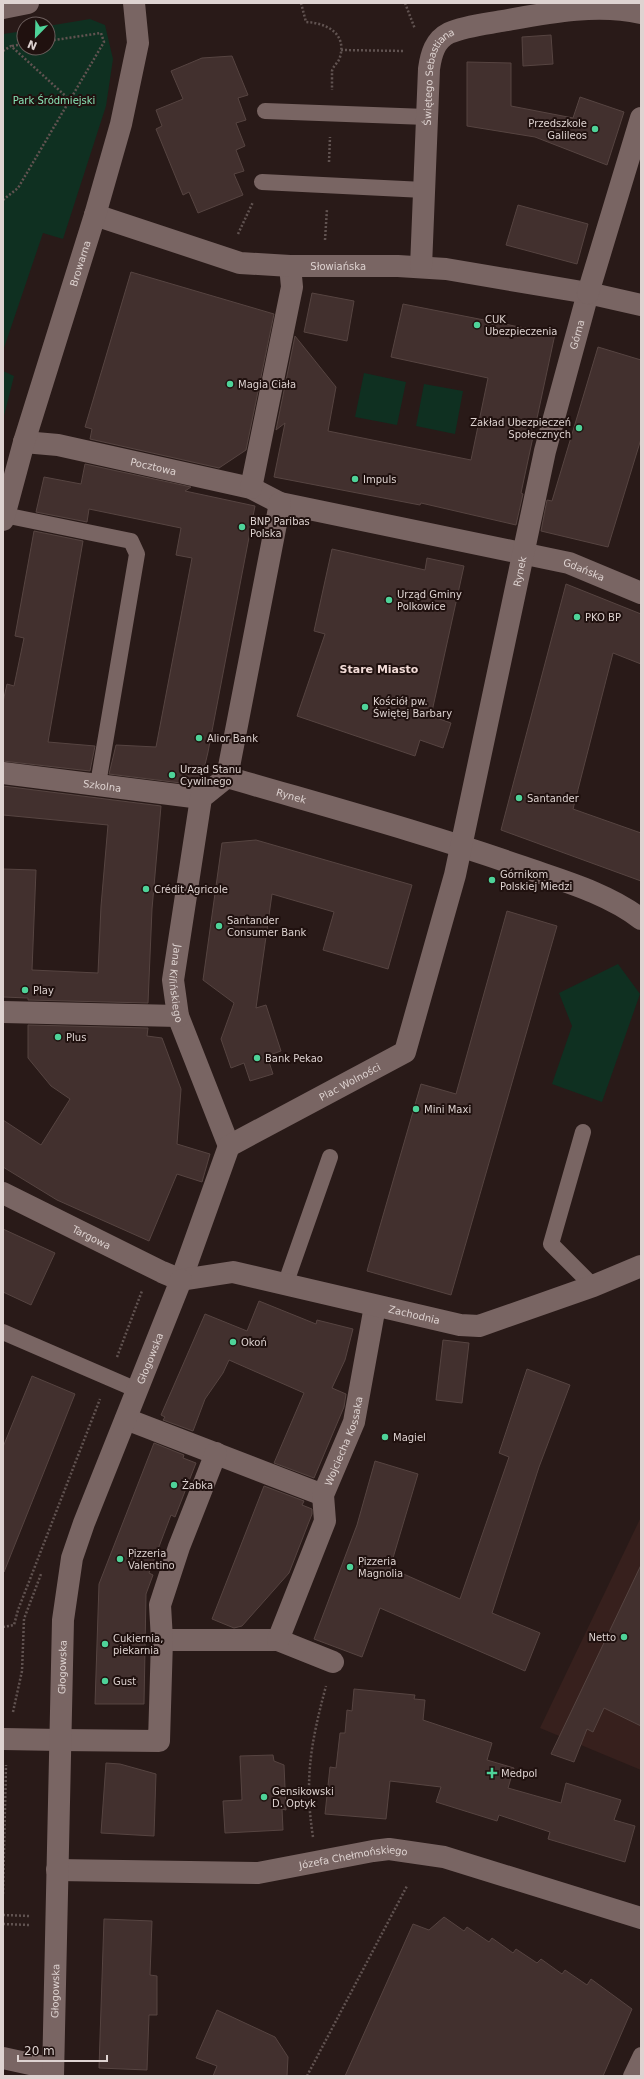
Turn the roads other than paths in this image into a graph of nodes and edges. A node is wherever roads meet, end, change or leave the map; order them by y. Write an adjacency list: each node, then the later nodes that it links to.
1 (28, 3): 4 (street)
2 (134, 3): 11 (street, Browarna)
3 (612, 6): 5 (street, Świętego Sebastiana); 7 (street, Świętego Sebastiana)
4 (3, 8)
5 (641, 13)
6 (266, 111): 7 (lane)
7 (427, 117): 10 (street, Świętego Sebastiana)
8 (641, 118): 14 (street, Górna)
9 (262, 182): 10 (lane)
10 (424, 190): 13 (street, Świętego Sebastiana)
11 (95, 214): 12 (street, Słowiańska); 16 (street, Browarna)
12 (290, 266): 13 (street, Słowiańska); 17 (street)
13 (422, 267): 14 (street, Słowiańska)
14 (588, 294): 15 (street, Słowiańska); 20 (street, Górna)
15 (641, 306)
16 (24, 442): 17 (street, Pocztowa); 19 (street, Browarna)
17 (251, 488): 18 (street, Pocztowa)
18 (280, 503): 20 (street, Rynek); 23 (street)
19 (4, 518): 24 (lane)
20 (524, 555): 21 (street, Gdańska); 26 (street, Rynek)
21 (641, 593)
22 (3, 773): 24 (street, Szkolna)
23 (228, 778): 25 (street); 26 (street, Rynek)
24 (98, 784): 25 (street, Szkolna)
25 (201, 798): 29 (street, Jana Kilińskiego)
26 (461, 845): 27 (street); 31 (street, Plac Wolności)
27 (641, 919)
28 (3, 1012): 29 (street)
29 (178, 1016): 31 (street, Jana Kilińskiego)
30 (583, 1132): 37 (lane)
31 (229, 1146): 35 (street)
32 (330, 1158): 36 (lane)
33 (3, 1193): 35 (street, Targowa)
34 (641, 1266): 37 (street, Zachodnia)
35 (181, 1280): 36 (street, Zachodnia); 40 (street, Głogowska)
36 (284, 1285): 38 (street, Zachodnia)
37 (593, 1286): 38 (street, Zachodnia)
38 (375, 1306): 43 (street, Wojciecha Kossaka)
39 (3, 1332): 40 (lane)
40 (138, 1390): 41 (street, Głogowska)
41 (126, 1419): 42 (street); 48 (street, Głogowska)
42 (216, 1453): 43 (street); 44 (street)
43 (324, 1495): 45 (street, Wojciecha Kossaka)
44 (162, 1640): 45 (street); 48 (street)
45 (278, 1640): 46 (street)
46 (333, 1662)
47 (3, 1739): 48 (street)
48 (60, 1740): 49 (street, Głogowska)
49 (57, 1870): 50 (street, Józefa Chełmońskiego); 53 (street, Głogowska)
50 (641, 1918)
51 (641, 2054): 54 (lane)
52 (3, 2058): 53 (street)
53 (53, 2073)
54 (631, 2076)

